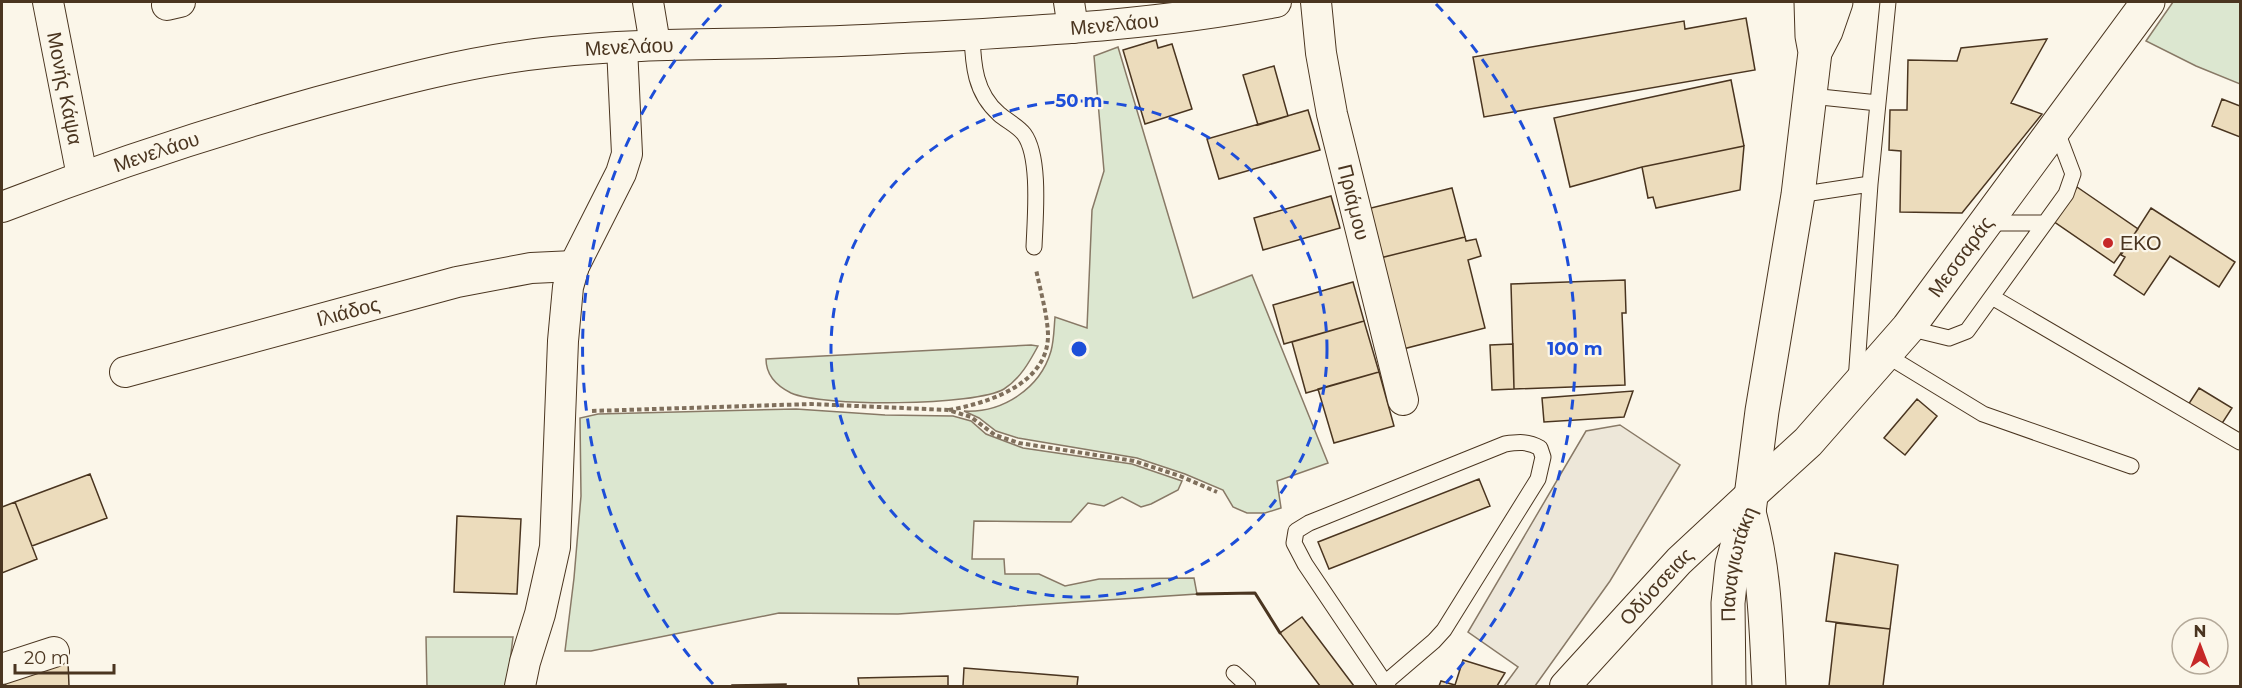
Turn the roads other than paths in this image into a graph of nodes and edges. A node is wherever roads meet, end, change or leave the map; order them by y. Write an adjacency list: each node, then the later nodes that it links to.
1 (48, 2): 17 (street, Μονής Κάψα)
2 (648, 2): 11 (street)
3 (1276, 2): 9 (street, Μενελάου)
4 (1316, 2): 30 (street, Πριάμου)
5 (1811, 2): 13 (main road)
6 (1836, 2): 13 (main road)
7 (1888, 2): 15 (lane)
8 (2148, 2): 16 (main road, Μεσσαράς)
9 (1071, 15): 10 (street, Μενελάου)
10 (972, 34): 11 (street, Μενελάου); 23 (lane)
11 (655, 44): 12 (street, Μενελάου)
12 (622, 47): 17 (street, Μενελάου); 24 (street)
13 (1815, 52): 14 (main road)
14 (1811, 96): 15 (lane); 19 (main road)
15 (1878, 103): 18 (lane)
16 (2056, 129): 21 (main road, Μεσσαράς); 22 (lane)
17 (82, 176): 20 (street, Μενελάου)
18 (1870, 184): 19 (lane); 29 (lane)
19 (1798, 195): 33 (main road)
20 (2, 207)
21 (1987, 223): 22 (lane); 26 (main road, Μεσσαράς)
22 (2045, 223): 25 (lane)
23 (1034, 248)
24 (574, 266): 28 (street, Ιλιάδος); 38 (street)
25 (1992, 297): 26 (lane); 31 (lane)
26 (1908, 328): 27 (main road, Μεσσαράς)
27 (1886, 355): 29 (main road, Μεσσαράς); 32 (lane)
28 (125, 372)
29 (1855, 390): 33 (main road, Μεσσαράς)
30 (1403, 400)
31 (2241, 442)
32 (2131, 466)
33 (1751, 502): 40 (street, Οδύσσειας); 41 (main road, Παναγιωτάκη); 42 (main road, Παναγιωτάκη)
34 (54, 652): 35 (street)
35 (2, 669)
36 (1234, 673): 39 (lane)
37 (1386, 685): 37 (lane)
38 (520, 687)
39 (1248, 687)
40 (1565, 687)
41 (1729, 687)
42 (1769, 687)

